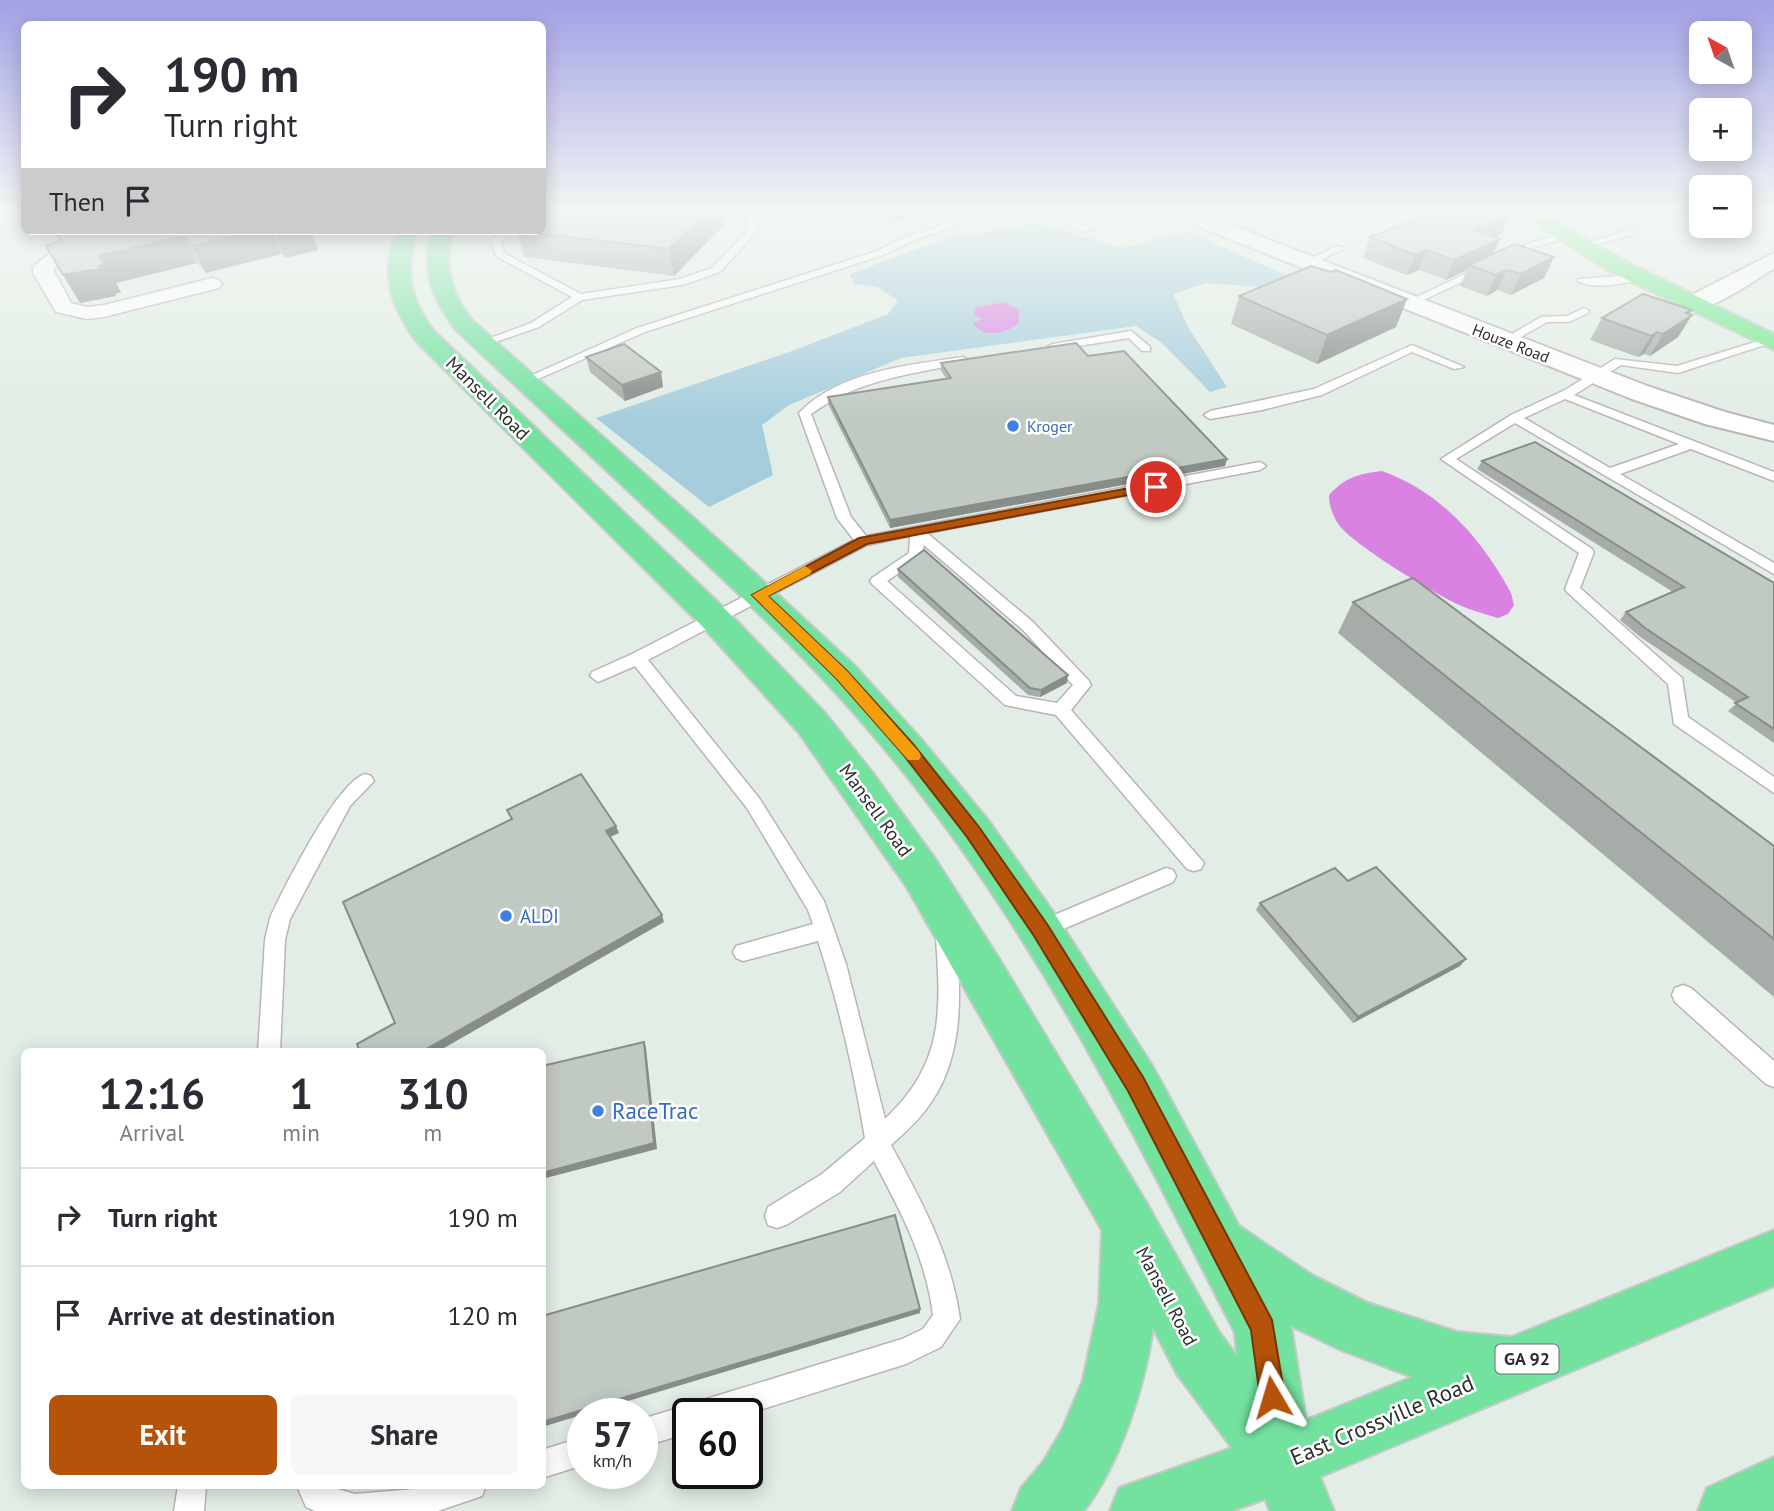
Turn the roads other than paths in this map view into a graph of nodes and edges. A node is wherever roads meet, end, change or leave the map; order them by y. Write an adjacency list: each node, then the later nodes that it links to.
1 (47, 281): 14 (street)
2 (398, 281): 40 (main road, Mansell Road)
3 (440, 281): 21 (main road, Mansell Road)
4 (548, 281): 15 (lane)
5 (686, 281): 15 (lane)
6 (795, 281): 27 (lane)
7 (1352, 281): 17 (street, Houze Road)
8 (1457, 281): 17 (lane)
9 (1583, 281): 10 (lane)
10 (1627, 281)
11 (1649, 281): 16 (highway)
12 (1667, 281): 16 (highway)
13 (1735, 281): 16 (street)
14 (212, 284)
15 (579, 297): 21 (lane)
16 (1701, 299): 19 (highway)
17 (1409, 303): 20 (street, Houze Road)
18 (1584, 312): 20 (lane)
19 (1772, 336): 26 (lane)
20 (1506, 341): 26 (street, Houze Road)
21 (483, 343): 27 (main road, Mansell Road)
22 (1039, 349): 23 (lane)
23 (1146, 349)
24 (972, 359): 37 (lane)
25 (1458, 367): 29 (lane)
26 (1596, 375): 28 (lane); 31 (street, Houze Road)
27 (524, 381): 39 (main road, Mansell Road)
28 (1564, 395): 30 (lane); 32 (lane)
29 (1210, 415)
30 (1515, 418): 34 (lane); 45 (lane)
31 (1772, 435)
32 (1690, 445): 34 (lane); 35 (lane)
33 (1260, 466): 36 (lane)
34 (1609, 473): 38 (lane)
35 (1774, 477)
36 (917, 531): 37 (lane); 43 (lane); 43 (lane)
37 (863, 541): 39 (lane)
38 (1774, 569)
39 (759, 595): 40 (lane); 50 (main road, Mansell Road)
40 (715, 618): 41 (lane); 48 (main road, Mansell Road)
41 (638, 658): 42 (lane); 49 (lane)
42 (598, 676)
43 (1061, 710): 46 (lane)
44 (365, 781): 53 (lane)
45 (1774, 786)
46 (1194, 863)
47 (1166, 876): 50 (lane)
48 (943, 909): 55 (lane); 57 (main road, Mansell Road)
49 (825, 930): 51 (lane); 55 (lane)
50 (1040, 930): 58 (main road, Mansell Road)
51 (743, 952)
52 (1683, 995): 54 (lane)
53 (269, 1048)
54 (1774, 1076)
55 (877, 1143): 56 (lane); 61 (lane)
56 (777, 1216)
57 (1127, 1221): 64 (main road, Mansell Road); 70 (main road)
58 (1216, 1238): 60 (main road); 64 (main road, Mansell Road)
59 (1774, 1258): 60 (main road, East Crossville Road / GA 92)
60 (1516, 1364): 64 (main road, East Crossville Road / GA 92)
61 (755, 1398)
62 (567, 1456): 63 (lane)
63 (546, 1463)
64 (1292, 1487): 71 (main road, East Crossville Road / GA 92)
65 (192, 1489): 69 (lane)
66 (312, 1489): 67 (lane)
67 (462, 1489)
68 (1774, 1489): 72 (main road)
69 (188, 1511)
70 (1044, 1511)
71 (1142, 1511)
72 (1730, 1511)

